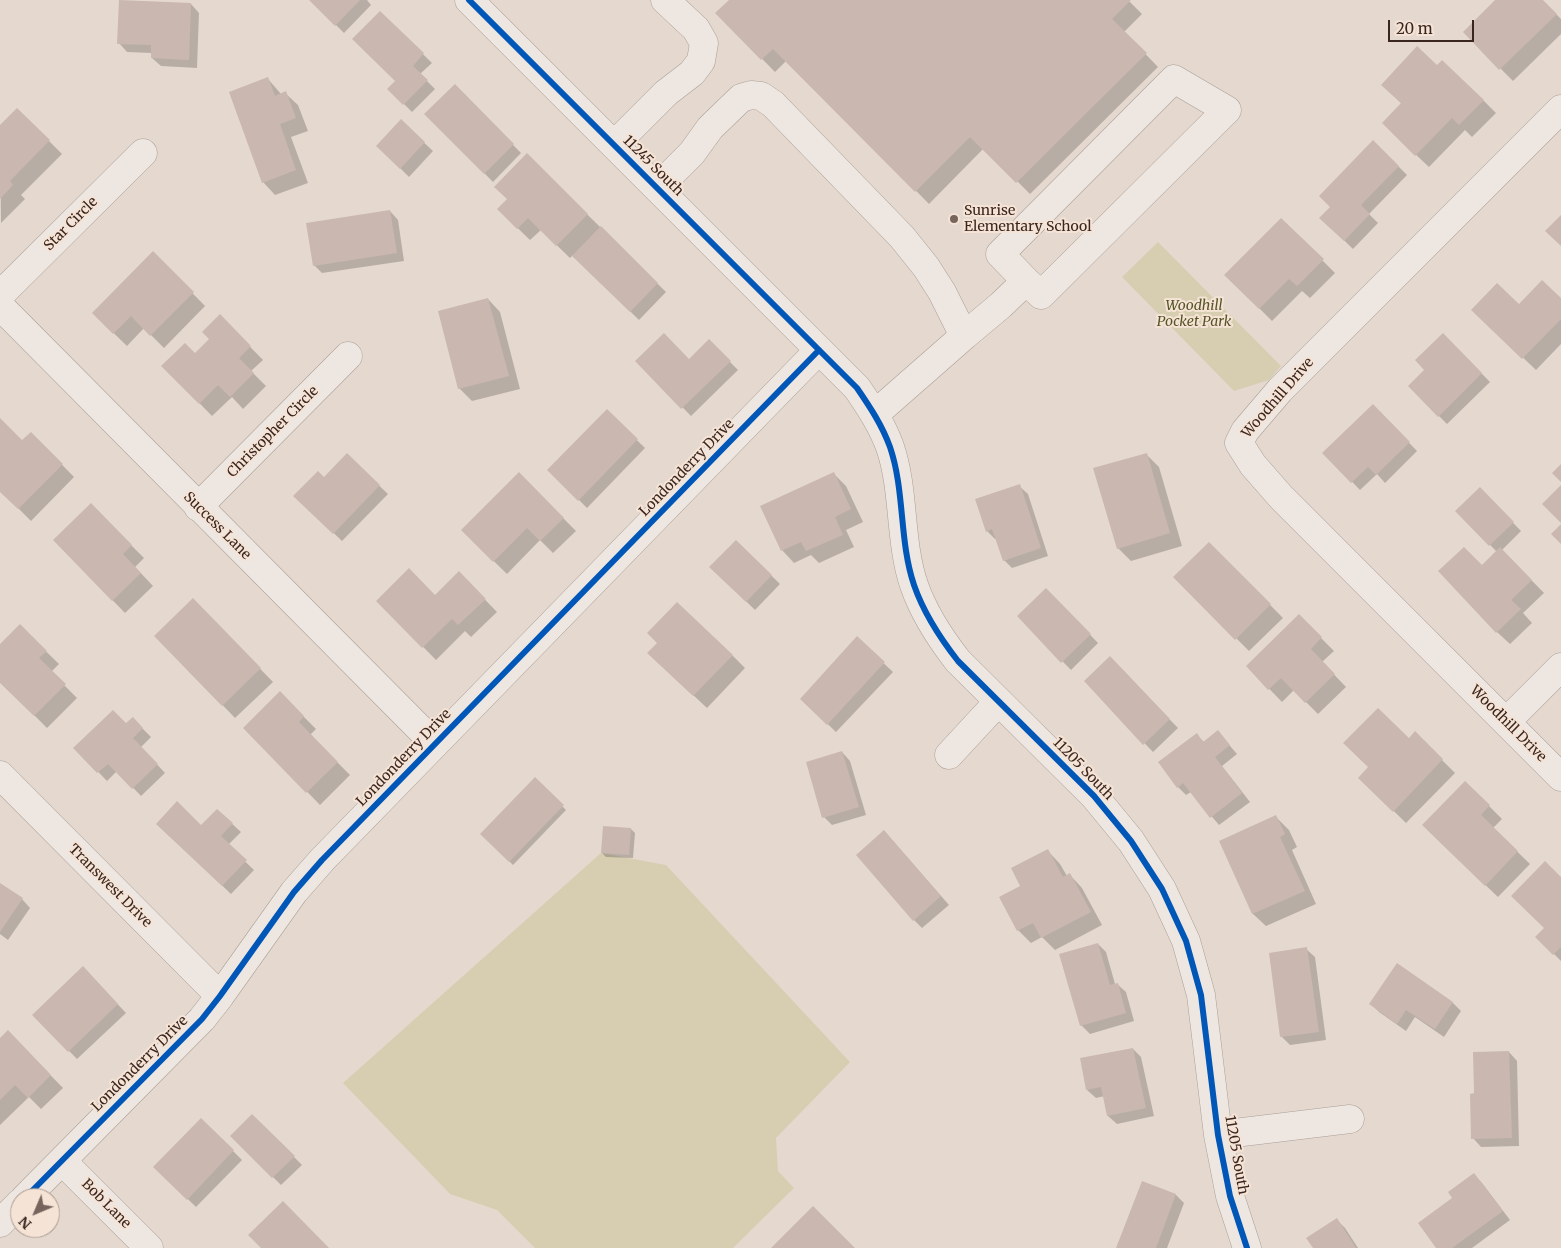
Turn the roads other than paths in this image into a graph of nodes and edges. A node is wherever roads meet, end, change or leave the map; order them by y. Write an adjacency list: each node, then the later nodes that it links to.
1 (470, 0): 4 (street, 11245 South)
2 (665, 0): 4 (street)
3 (1561, 109): 17 (street, Woodhill Drive)
4 (614, 145): 6 (street, 11245 South)
5 (143, 153): 8 (street, Star Circle)
6 (657, 188): 10 (street); 11 (street, 11245 South)
7 (1026, 281): 7 (street); 10 (street)
8 (0, 295)
9 (0, 306): 14 (street, Success Lane)
10 (964, 336): 13 (street)
11 (820, 350): 13 (street, 11205 South); 18 (street, Londonderry Drive)
12 (348, 356): 14 (street, Christopher Circle)
13 (875, 414): 16 (street, 11205 South)
14 (198, 507): 18 (street, Success Lane)
15 (1561, 667): 17 (street)
16 (998, 702): 19 (street); 24 (street, 11205 South)
17 (1506, 722): 21 (street, Woodhill Drive)
18 (436, 744): 22 (street, Londonderry Drive)
19 (949, 755)
20 (0, 776): 22 (street, Transwest Drive)
21 (1561, 777)
22 (220, 996): 25 (street, Londonderry Drive)
23 (1350, 1118): 24 (street)
24 (1218, 1135): 30 (street, 11205 South)
25 (62, 1161): 26 (street, Londonderry Drive); 29 (street, Bob Lane)
26 (35, 1188)
27 (10, 1213): 28 (street)
28 (0, 1223)
29 (149, 1248)
30 (1247, 1248)

